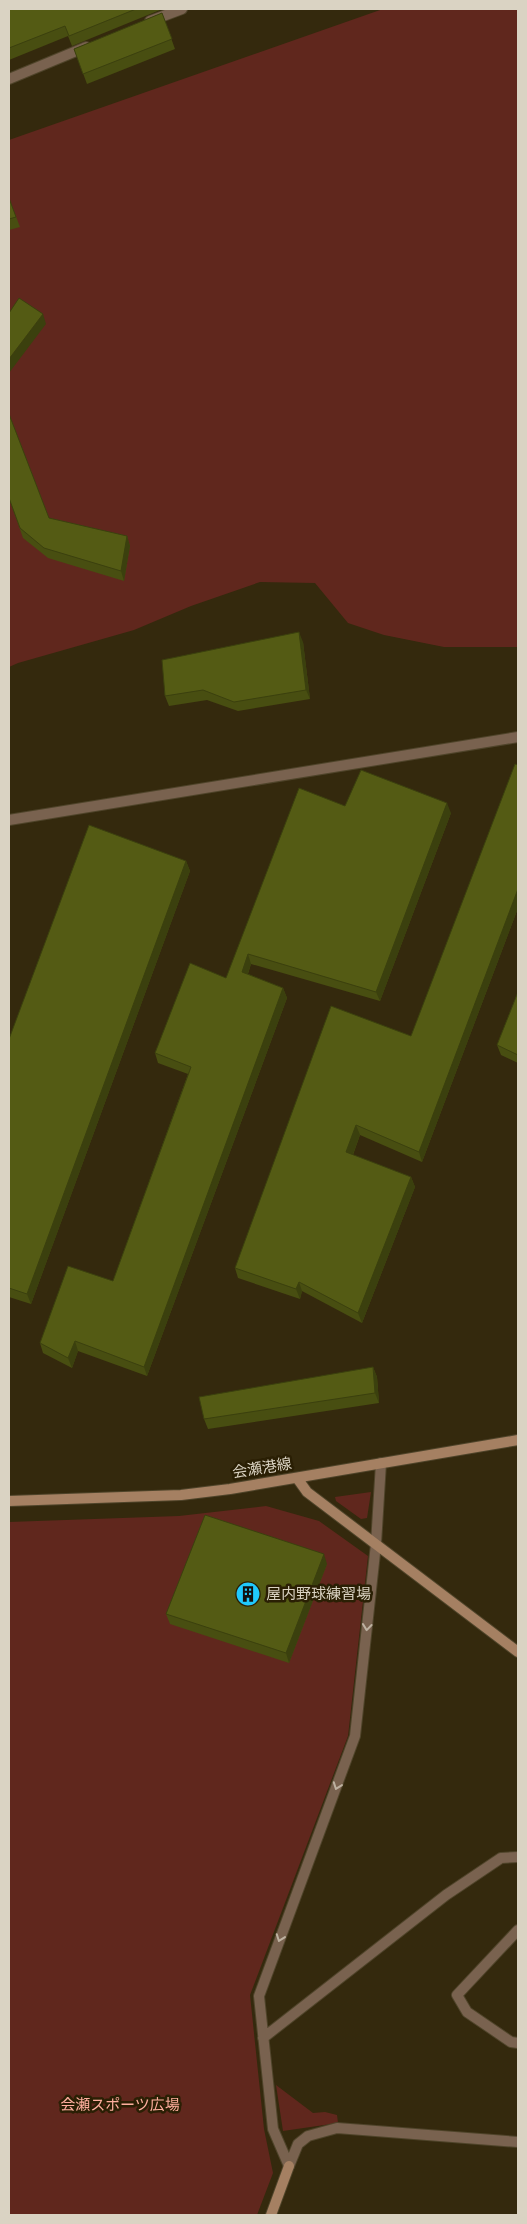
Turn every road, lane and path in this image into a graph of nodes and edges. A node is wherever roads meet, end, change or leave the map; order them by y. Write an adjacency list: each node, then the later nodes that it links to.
1 (182, 9): 2 (street)
2 (142, 24)
3 (97, 43): 4 (street)
4 (9, 79)
5 (518, 737): 6 (street)
6 (9, 820)
7 (518, 1440): 8 (main road, 会瀬港線)
8 (381, 1463): 9 (main road, 会瀬港線); 11 (street)
9 (297, 1478): 10 (main road, 会瀬港線); 11 (main road)
10 (9, 1501)
11 (376, 1544): 12 (main road); 15 (street, one-way to 15)
12 (518, 1652)
13 (518, 1857): 15 (street)
14 (518, 1930): 16 (street)
15 (263, 2038): 18 (street)
16 (518, 2043)
17 (518, 2142): 18 (street)
18 (289, 2166): 19 (main road)
19 (272, 2215)

